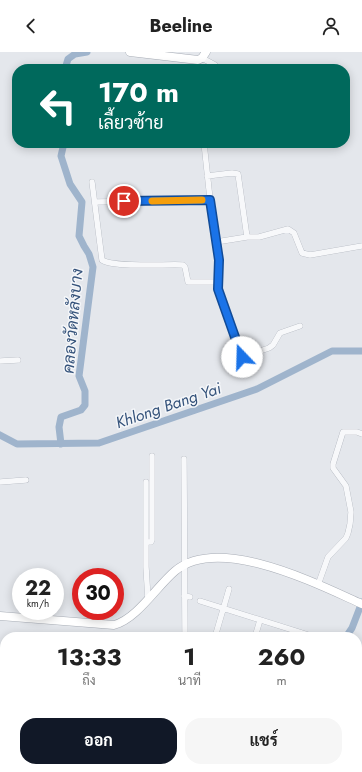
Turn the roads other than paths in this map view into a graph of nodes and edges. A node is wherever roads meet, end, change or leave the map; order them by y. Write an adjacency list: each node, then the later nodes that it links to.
1 (130, 52): 3 (street)
2 (204, 55): 3 (street); 4 (street)
3 (190, 56)
4 (212, 64)
5 (204, 148): 6 (street)
6 (207, 176): 8 (street); 10 (street)
7 (92, 182): 9 (street)
8 (210, 200): 9 (street); 11 (street)
9 (95, 202): 13 (street)
10 (248, 238): 11 (street); 12 (street)
11 (216, 242): 13 (street)
12 (362, 246)
13 (218, 282): 14 (street)
14 (300, 326)
15 (18, 360): 16 (street)
16 (0, 361)
17 (362, 434): 25 (street)
18 (152, 456): 23 (street)
19 (184, 459): 24 (street)
20 (26, 480): 21 (street)
21 (0, 482)
22 (146, 482): 23 (street)
23 (146, 542): 27 (street)
24 (184, 565): 25 (street); 27 (street); 33 (street)
25 (318, 585): 29 (street)
26 (229, 589): 30 (street)
27 (148, 598): 31 (street)
28 (200, 601): 30 (street)
29 (362, 604)
30 (223, 608): 32 (street); 34 (street)
31 (0, 616)
32 (260, 620): 35 (street); 36 (street)
33 (185, 632)
34 (216, 632)
35 (256, 632)
36 (291, 632)

